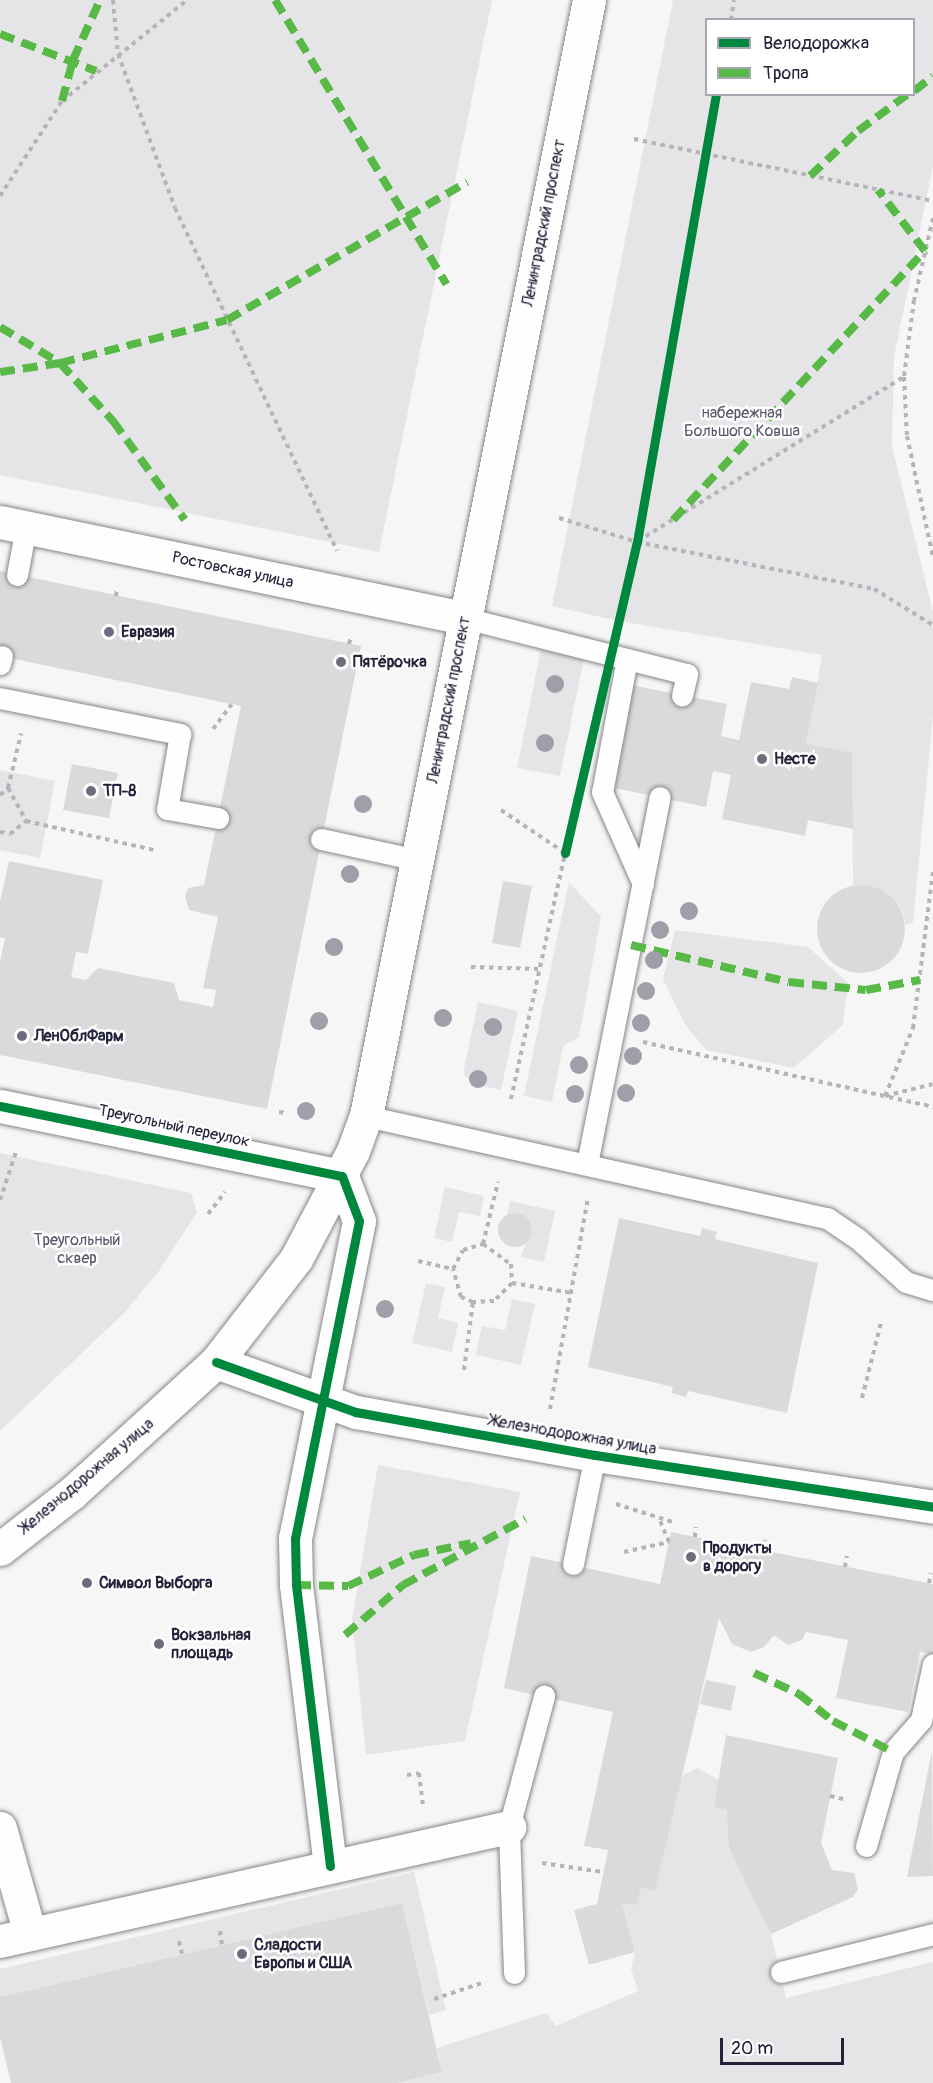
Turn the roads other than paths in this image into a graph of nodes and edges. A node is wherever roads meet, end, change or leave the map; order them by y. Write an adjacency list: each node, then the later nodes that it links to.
1 (589, 0): 4 (street, Ленинградский проспект)
2 (13, 525): 3 (lane); 4 (street, Ростовская улица)
3 (17, 575)
4 (465, 618): 5 (lane); 11 (street, Ленинградский проспект)
5 (620, 657): 6 (lane); 12 (lane)
6 (682, 695)
7 (0, 698): 9 (lane)
8 (660, 797): 12 (lane)
9 (218, 818)
10 (321, 839): 11 (lane)
11 (417, 860): 14 (street, Ленинградский проспект)
12 (643, 884): 15 (lane)
13 (0, 1106): 16 (street, Треугольный переулок)
14 (366, 1116): 15 (lane); 16 (street, Ленинградский проспект)
15 (587, 1164): 17 (lane)
16 (342, 1176): 18 (street, Ленинградский проспект); 19 (street)
17 (933, 1290)
18 (216, 1362): 19 (street, Железнодорожная улица); 22 (street, Железнодорожная улица)
19 (322, 1401): 20 (street, Железнодорожная улица); 29 (street)
20 (595, 1455): 21 (street, Железнодорожная улица); 23 (lane)
21 (933, 1507)
22 (0, 1549)
23 (573, 1564)
24 (933, 1664): 28 (lane)
25 (544, 1696): 26 (lane)
26 (509, 1827): 29 (street); 32 (lane)
27 (0, 1828): 31 (street)
28 (866, 1846)
29 (330, 1866): 31 (street)
30 (933, 1934): 33 (lane)
31 (15, 1938)
32 (514, 1972)
33 (781, 1972)

